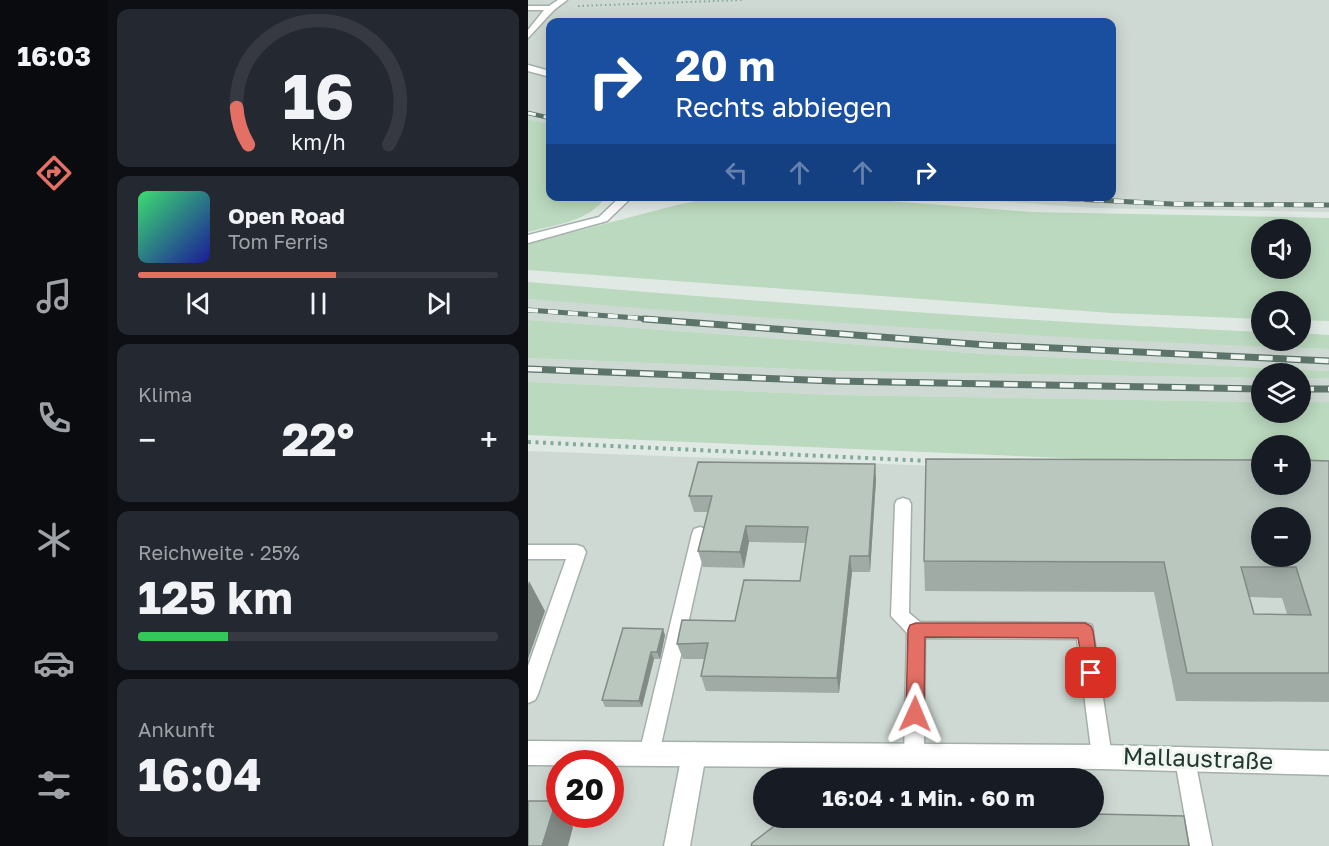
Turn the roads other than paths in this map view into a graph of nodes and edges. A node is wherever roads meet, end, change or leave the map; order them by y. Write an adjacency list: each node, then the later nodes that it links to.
1 (563, 0): 3 (lane)
2 (528, 8): 3 (lane)
3 (551, 8): 4 (lane)
4 (528, 35)
5 (528, 68): 6 (lane)
6 (546, 73)
7 (623, 201): 8 (lane)
8 (528, 239)
9 (903, 504): 12 (lane)
10 (700, 534): 15 (lane)
11 (528, 552): 13 (lane)
12 (916, 630): 17 (lane); 18 (lane)
13 (528, 694)
14 (528, 753): 15 (street, Mallaustraße)
15 (649, 754): 16 (street, Mallaustraße)
16 (694, 754): 17 (street, Mallaustraße); 21 (street)
17 (915, 756): 18 (street, Mallaustraße)
18 (1102, 757): 19 (street, Mallaustraße)
19 (1185, 760): 20 (street, Mallaustraße); 22 (lane)
20 (1329, 763)
21 (677, 846)
22 (1201, 846)

